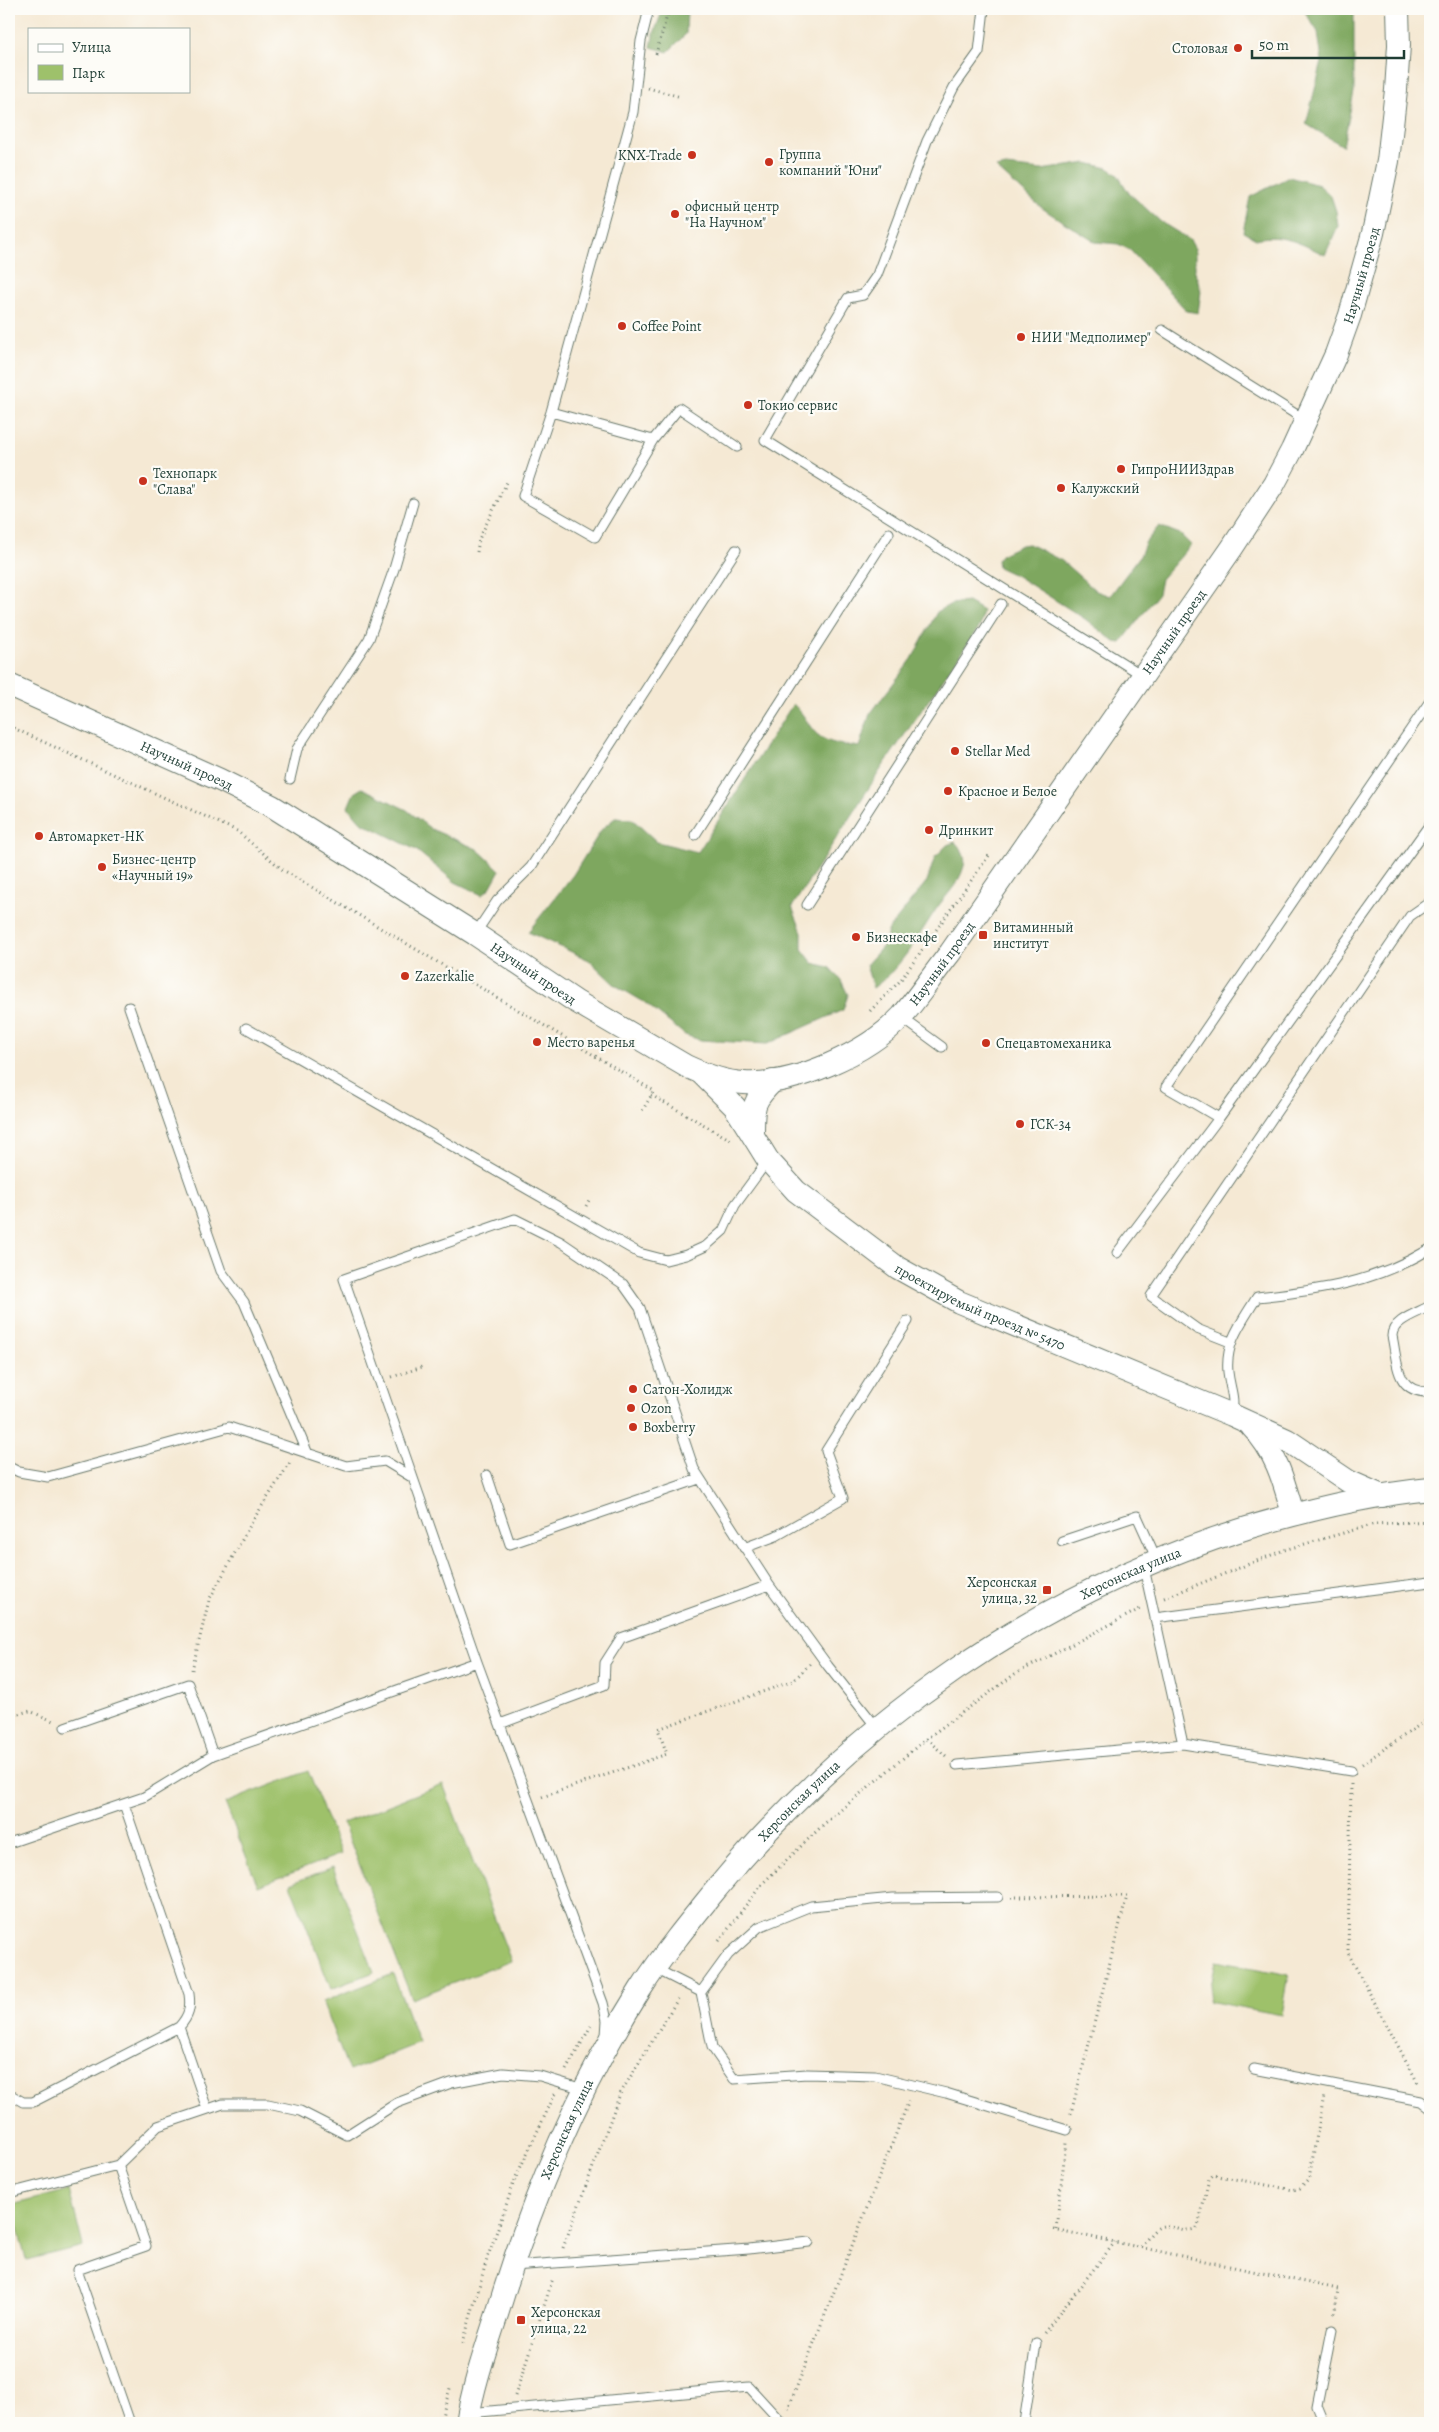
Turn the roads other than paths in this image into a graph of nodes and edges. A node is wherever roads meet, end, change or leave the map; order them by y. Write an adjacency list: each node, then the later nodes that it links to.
1 (649, 9): 5 (lane)
2 (984, 9): 13 (lane)
3 (1398, 9): 6 (street, Научный проезд)
4 (1162, 330): 6 (lane)
5 (551, 412): 7 (lane); 7 (lane)
6 (1305, 420): 13 (street, Научный проезд)
7 (653, 440): 8 (lane)
8 (737, 447)
9 (413, 503): 16 (lane)
10 (890, 533): 18 (lane)
11 (736, 550): 21 (lane)
12 (1000, 604): 20 (lane)
13 (1142, 675): 23 (street, Научный проезд)
14 (9, 685): 21 (street, Научный проезд)
15 (1430, 701): 28 (lane)
16 (290, 779)
17 (1430, 824): 28 (lane)
18 (695, 834)
19 (1430, 902): 35 (lane)
20 (806, 905)
21 (475, 934): 26 (street, Научный проезд)
22 (129, 1007): 38 (lane)
23 (901, 1017): 25 (lane); 27 (street, Научный проезд)
24 (246, 1028): 30 (lane)
25 (942, 1047)
26 (700, 1072): 27 (street, Научный проезд); 29 (street, проектируемый проезд № 5470)
27 (773, 1081): 29 (street)
28 (1219, 1118): 32 (lane)
29 (754, 1136): 30 (street, проектируемый проезд № 5470)
30 (768, 1160): 37 (street, проектируемый проезд № 5470)
31 (1430, 1248): 35 (lane)
32 (1117, 1253)
33 (1430, 1306): 36 (lane)
34 (908, 1322): 47 (lane)
35 (1230, 1342): 37 (lane)
36 (1430, 1392)
37 (1240, 1418): 44 (street, проектируемый проезд № 5470); 45 (street, проектируемый проезд № 5470)
38 (308, 1454): 39 (lane); 41 (lane)
39 (9, 1467)
40 (487, 1474): 42 (lane)
41 (413, 1478): 42 (lane); 52 (lane)
42 (700, 1479): 47 (lane)
43 (1430, 1490): 44 (street, Херсонская улица)
44 (1382, 1496): 45 (street, Херсонская улица)
45 (1293, 1514): 48 (street, Херсонская улица)
46 (1062, 1541): 48 (lane)
47 (744, 1548): 50 (lane)
48 (1150, 1562): 51 (lane); 55 (street, Херсонская улица)
49 (1430, 1582): 51 (lane)
50 (769, 1585): 53 (lane); 55 (lane)
51 (1155, 1618): 56 (lane)
52 (477, 1662): 53 (lane); 57 (lane)
53 (500, 1724): 66 (lane)
54 (65, 1727): 57 (lane)
55 (878, 1729): 63 (street, Херсонская улица)
56 (1183, 1744): 58 (lane); 59 (lane)
57 (212, 1755): 60 (lane)
58 (957, 1765)
59 (1351, 1771)
60 (124, 1804): 61 (lane); 65 (lane)
61 (9, 1843)
62 (998, 1897): 64 (lane)
63 (655, 1968): 64 (lane); 66 (street, Херсонская улица)
64 (701, 1992): 72 (lane)
65 (179, 2027): 69 (lane); 71 (lane)
66 (606, 2048): 68 (street, Херсонская улица)
67 (1254, 2069): 70 (lane)
68 (584, 2089): 71 (lane); 76 (street, Херсонская улица)
69 (9, 2094)
70 (1430, 2108)
71 (207, 2109): 73 (lane)
72 (1067, 2130)
73 (118, 2165): 74 (lane); 80 (lane)
74 (9, 2193)
75 (809, 2242): 76 (lane)
76 (512, 2266): 79 (street, Херсонская улица)
77 (1332, 2330): 83 (lane)
78 (1036, 2343): 82 (lane)
79 (468, 2418): 81 (lane)
80 (130, 2423)
81 (782, 2423)
82 (1024, 2423)
83 (1324, 2423)

